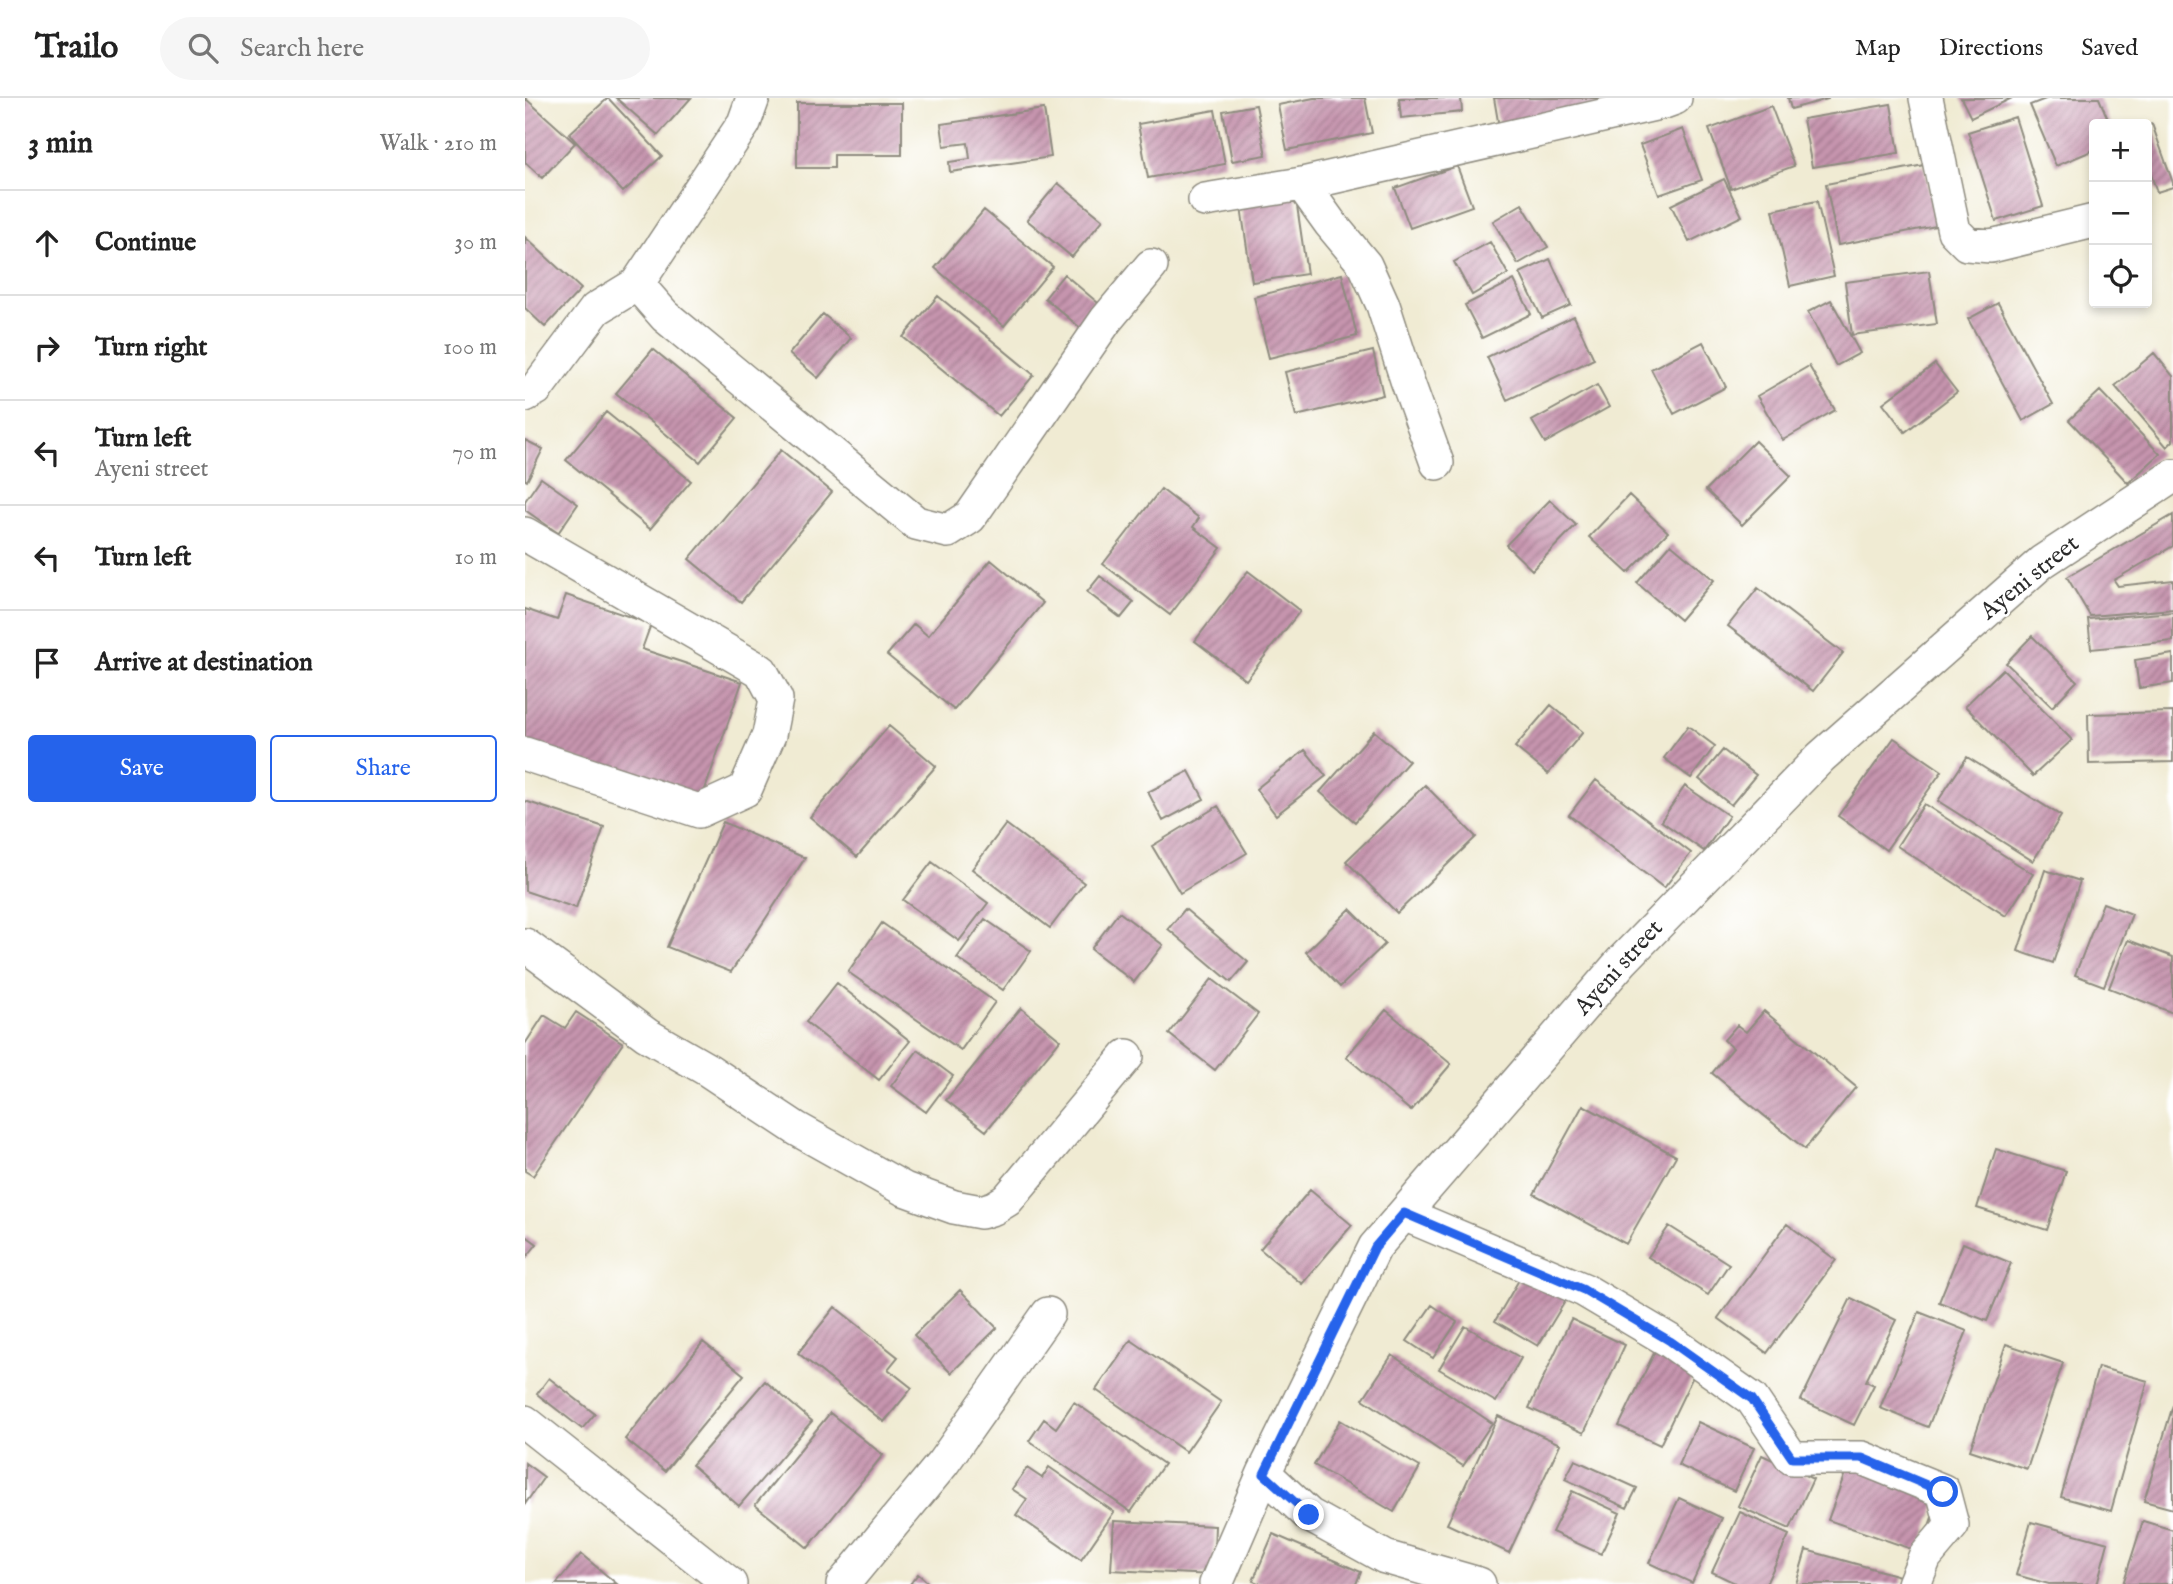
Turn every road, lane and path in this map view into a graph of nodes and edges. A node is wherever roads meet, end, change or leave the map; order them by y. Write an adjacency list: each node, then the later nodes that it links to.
1 (753, 98): 8 (street)
2 (1926, 98): 6 (street)
3 (1667, 99): 4 (street)
4 (1302, 184): 5 (street); 10 (street)
5 (1205, 200)
6 (2089, 222)
7 (1151, 266): 8 (street)
8 (638, 284): 9 (street)
9 (525, 395)
10 (1437, 463)
11 (2173, 476): 16 (street, Ayeni street)
12 (525, 534): 13 (street)
13 (525, 754)
14 (525, 944): 15 (street)
15 (1127, 1056)
16 (1404, 1213): 19 (street, Ayeni street); 24 (street)
17 (1048, 1314): 21 (street)
18 (525, 1422): 20 (street)
19 (1264, 1474): 22 (street, Ayeni street); 23 (street)
20 (730, 1584)
21 (843, 1584)
22 (1216, 1584)
23 (1479, 1584)
24 (1914, 1584)

